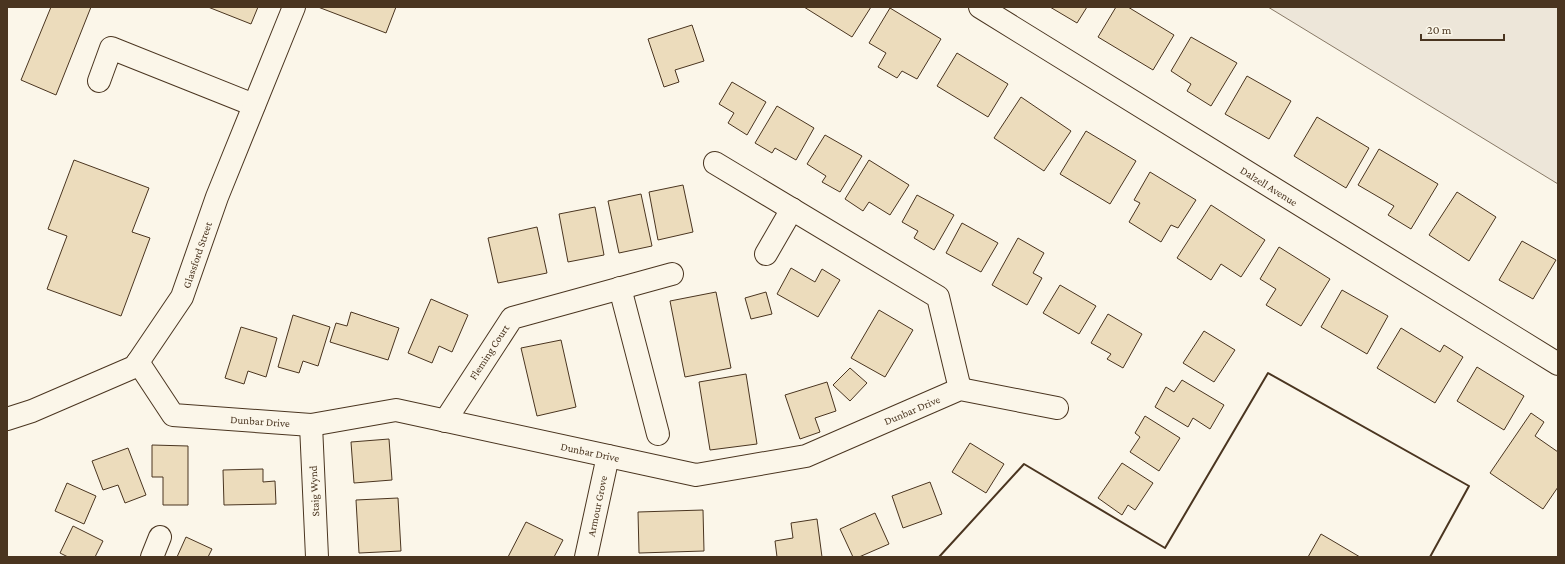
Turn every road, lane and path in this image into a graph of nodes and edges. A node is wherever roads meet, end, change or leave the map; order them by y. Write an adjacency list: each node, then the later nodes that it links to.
1 (294, 7): 4 (street, Glassford Street)
2 (980, 7): 11 (street, Dalzell Avenue)
3 (99, 81): 4 (street)
4 (254, 105): 10 (street, Glassford Street)
5 (715, 163): 6 (street)
6 (792, 209): 7 (street); 12 (street)
7 (766, 254)
8 (672, 274): 9 (street, Fleming Court)
9 (620, 288): 15 (street, Fleming Court); 17 (street)
10 (138, 362): 14 (street, Glassford Street); 16 (street, Dunbar Drive)
11 (1558, 364)
12 (960, 389): 13 (street); 18 (street, Dunbar Drive)
13 (1057, 408)
14 (7, 419)
15 (445, 420): 16 (street, Dunbar Drive); 18 (street, Dunbar Drive)
16 (310, 425): 19 (street, Staig Wynd)
17 (658, 434)
18 (608, 456): 20 (street, Armour Grove)
19 (317, 557)
20 (586, 557)

